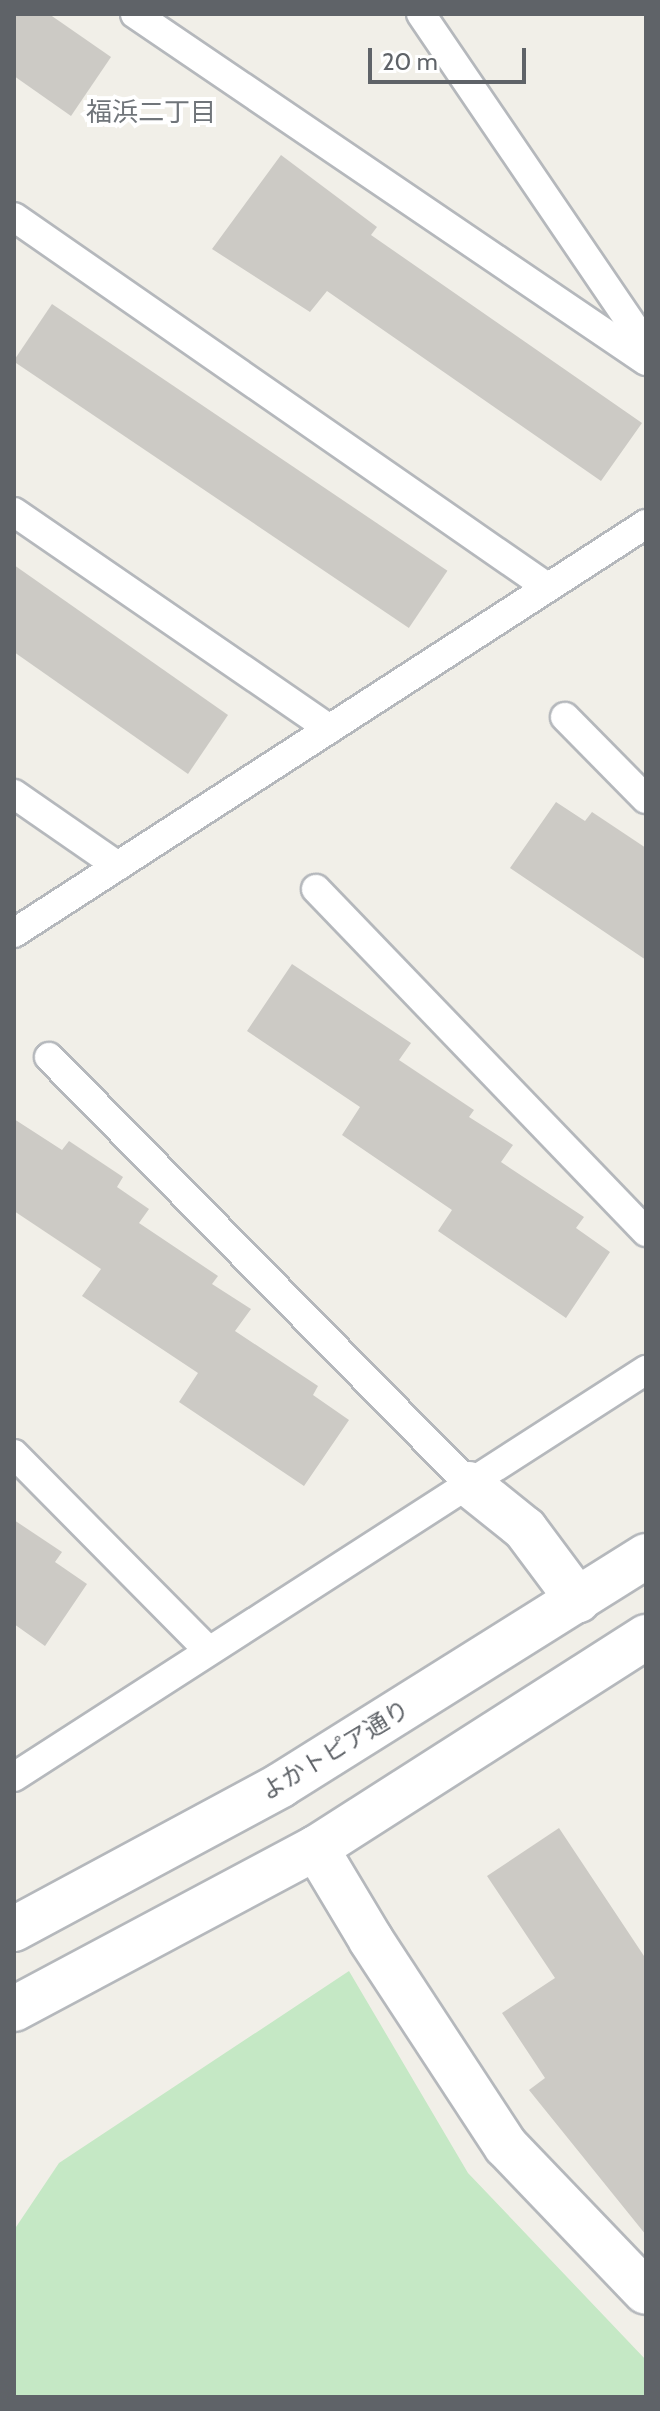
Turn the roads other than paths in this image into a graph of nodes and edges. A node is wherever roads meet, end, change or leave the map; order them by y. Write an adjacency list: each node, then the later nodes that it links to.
1 (135, 14): 5 (lane)
2 (421, 14): 4 (lane)
3 (14, 217): 8 (lane)
4 (646, 345)
5 (646, 361)
6 (14, 512): 10 (lane)
7 (646, 524): 8 (lane)
8 (547, 587): 10 (lane)
9 (565, 717): 12 (lane)
10 (330, 729): 13 (lane)
11 (14, 794): 13 (lane)
12 (646, 799)
13 (118, 866): 15 (lane)
14 (316, 889): 17 (lane)
15 (14, 933)
16 (49, 1057): 20 (lane)
17 (646, 1232)
18 (646, 1370): 20 (lane)
19 (14, 1454): 24 (lane)
20 (469, 1484): 22 (street); 24 (lane)
21 (646, 1556): 22 (street, よかトピア通り)
22 (578, 1600): 27 (street, よかトピア通り)
23 (646, 1637): 26 (street)
24 (209, 1651): 25 (lane)
25 (14, 1777)
26 (316, 1848): 28 (street); 29 (street)
27 (14, 1929)
28 (14, 2009)
29 (646, 2292)

